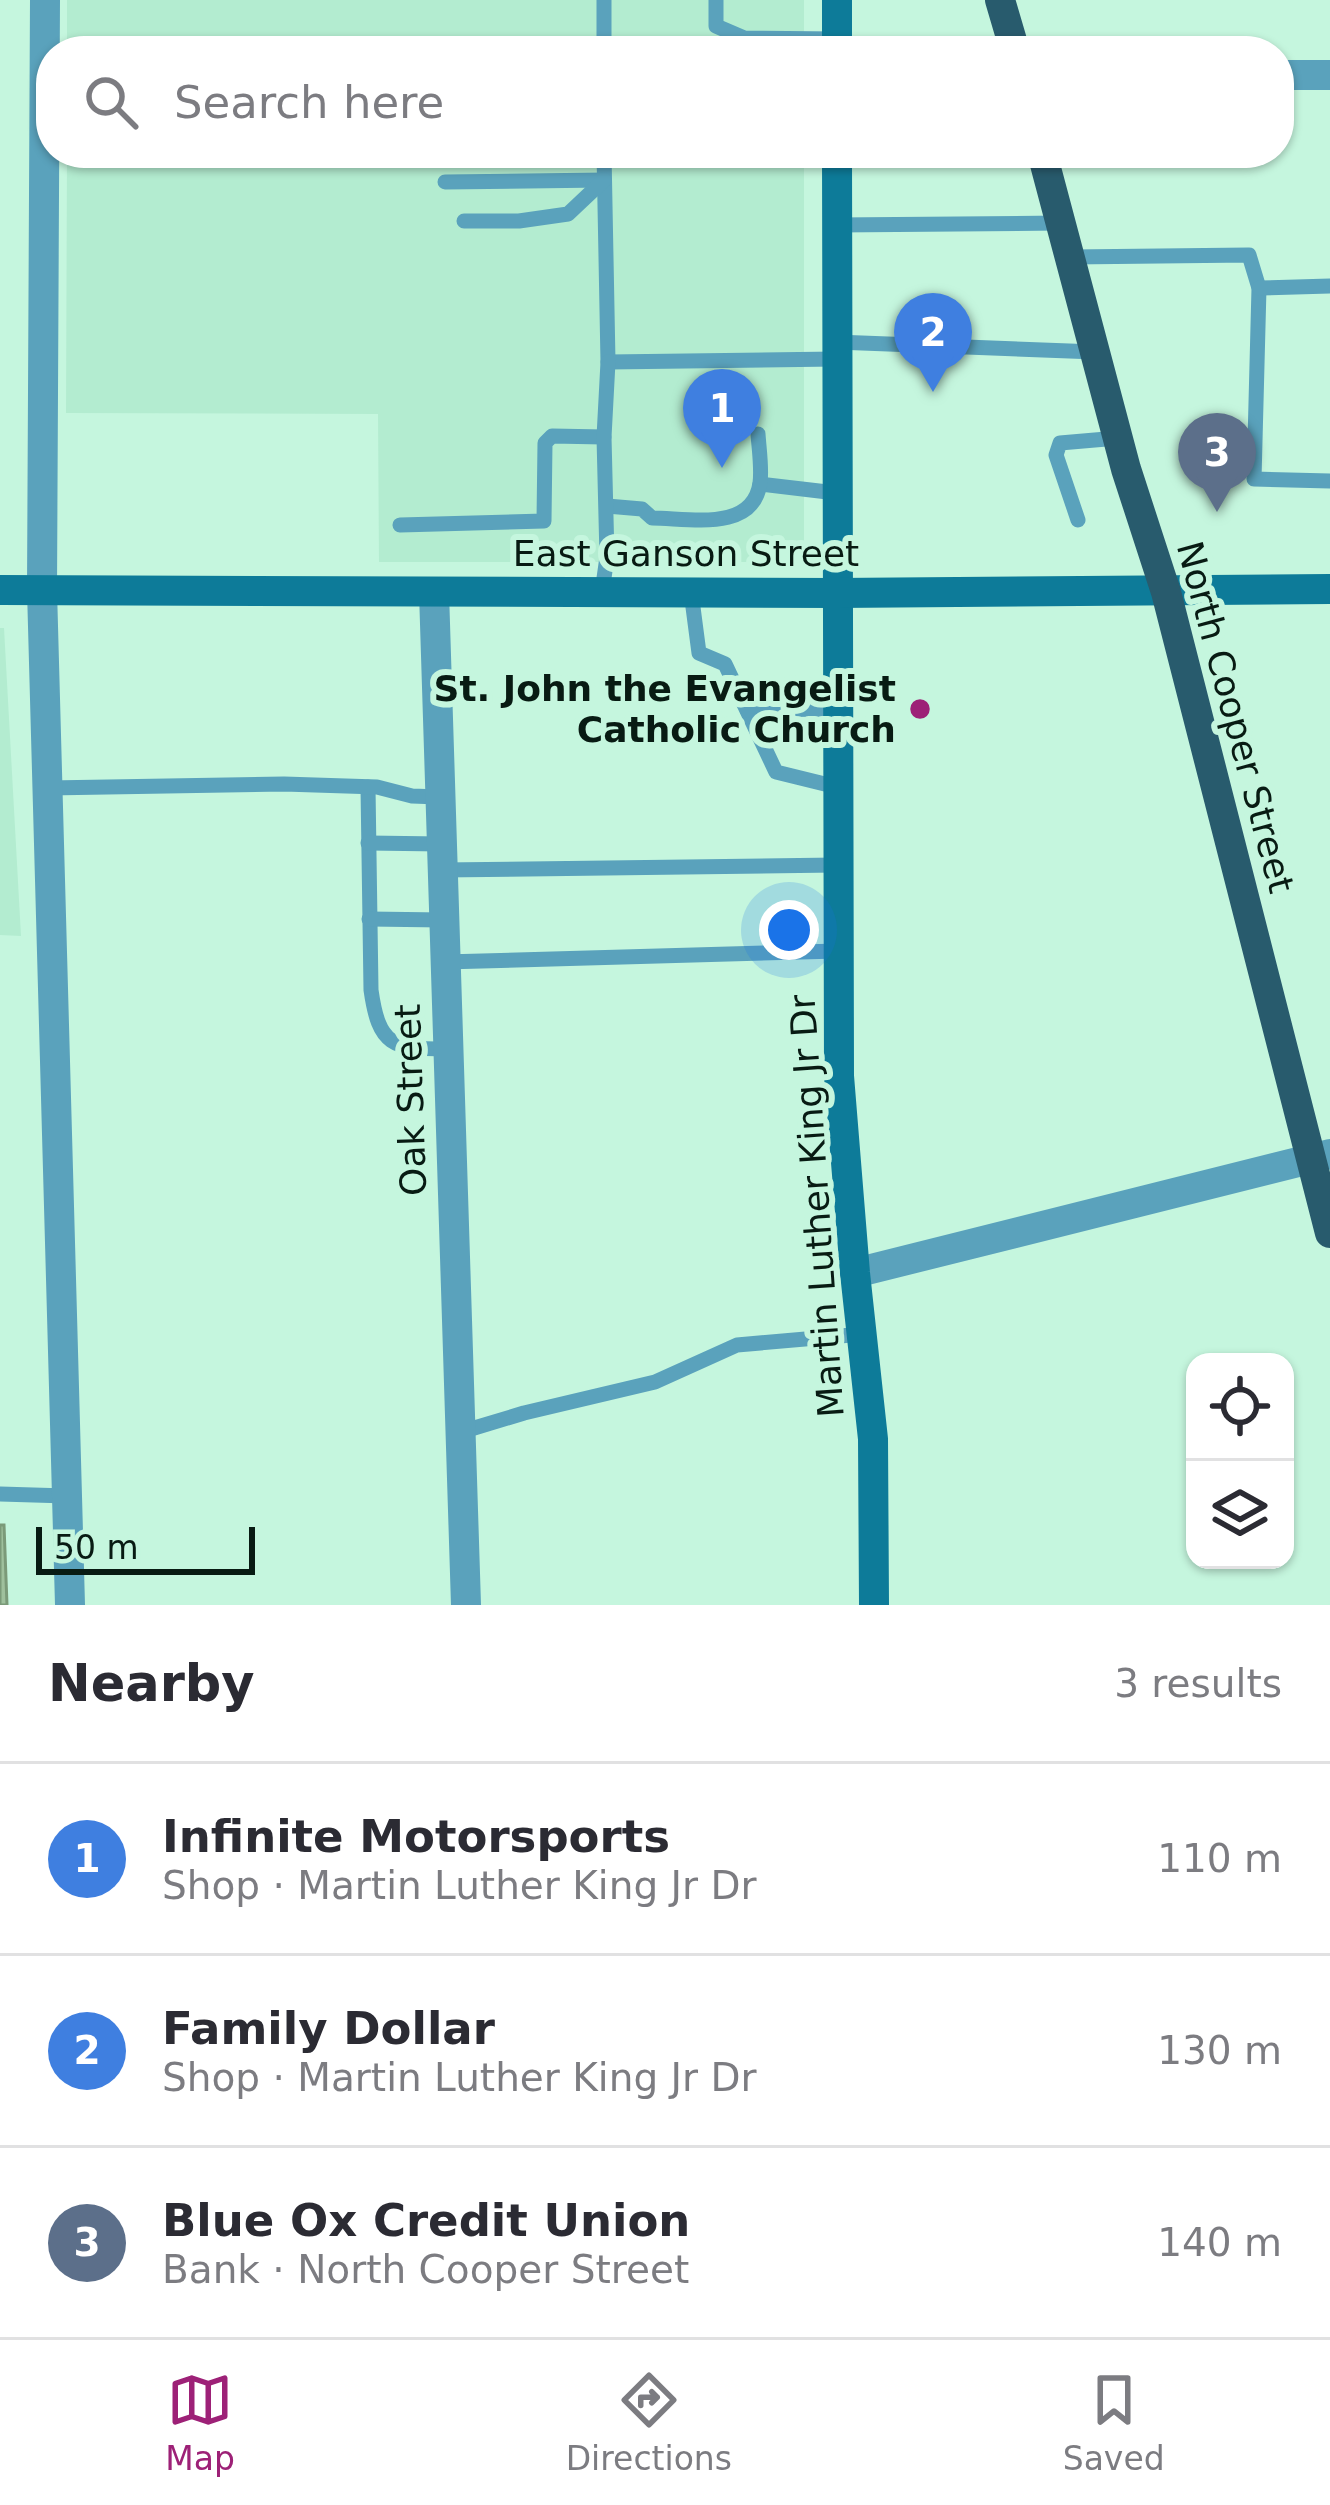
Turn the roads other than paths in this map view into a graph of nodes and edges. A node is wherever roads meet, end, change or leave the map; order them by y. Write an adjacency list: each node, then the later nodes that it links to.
1 (45, 0): 6 (street)
2 (604, 0): 7 (lane)
3 (716, 0): 8 (lane)
4 (837, 0): 9 (street)
5 (1000, 0): 10 (main road)
6 (45, 36)
7 (604, 36)
8 (739, 36)
9 (837, 36)
10 (1011, 36)
11 (1294, 75): 12 (street)
12 (1330, 75)
13 (44, 168): 39 (street)
14 (604, 168): 17 (lane)
15 (837, 168): 21 (street, Martin Luther King Jr Dr)
16 (1046, 168): 20 (main road, North Cooper Street)
17 (604, 180): 18 (lane); 19 (lane); 27 (lane)
18 (445, 182)
19 (464, 221)
20 (1062, 224): 21 (lane); 22 (main road, North Cooper Street)
21 (836, 225): 25 (street, Martin Luther King Jr Dr)
22 (1071, 257): 24 (lane); 26 (main road, North Cooper Street)
23 (1330, 286): 24 (lane)
24 (1259, 287): 31 (lane)
25 (836, 351): 26 (lane); 27 (lane); 33 (street, Martin Luther King Jr Dr)
26 (1096, 352): 30 (main road, North Cooper Street)
27 (608, 362): 29 (lane)
28 (758, 434): 32 (lane)
29 (604, 437): 34 (lane); 36 (lane)
30 (1118, 438): 35 (lane); 43 (main road, North Cooper Street)
31 (1330, 481)
32 (760, 484): 33 (lane); 34 (lane)
33 (836, 493): 44 (street, Martin Luther King Jr Dr)
34 (607, 506): 41 (lane)
35 (1078, 520)
36 (400, 525)
37 (1330, 589): 43 (street, East Ganson Street)
38 (0, 590): 39 (street, East Ganson Street)
39 (42, 590): 40 (street, East Ganson Street); 49 (street)
40 (434, 592): 41 (street, East Ganson Street); 50 (street, Oak Street)
41 (602, 592): 42 (street, East Ganson Street)
42 (691, 592): 44 (street, East Ganson Street); 46 (lane)
43 (1166, 592): 44 (street, East Ganson Street); 59 (main road, North Cooper Street)
44 (836, 593): 45 (street, Martin Luther King Jr Dr)
45 (837, 709): 46 (lane); 48 (street, Martin Luther King Jr Dr)
46 (746, 710): 48 (lane)
47 (368, 787): 49 (lane); 50 (lane); 51 (lane)
48 (837, 787): 53 (street, Martin Luther King Jr Dr)
49 (48, 788): 65 (street)
50 (439, 797): 52 (street, Oak Street)
51 (368, 843): 52 (lane); 54 (lane)
52 (441, 857): 53 (lane); 55 (street, Oak Street)
53 (836, 865): 56 (street, Martin Luther King Jr Dr)
54 (369, 919): 55 (lane); 58 (lane)
55 (443, 920): 57 (street, Oak Street)
56 (838, 951): 57 (lane); 61 (street, Martin Luther King Jr Dr)
57 (444, 962): 58 (street, Oak Street)
58 (446, 1049): 63 (street, Oak Street)
59 (1320, 1157): 60 (main road, North Cooper Street); 61 (street)
60 (1330, 1233)
61 (855, 1273): 62 (street, Martin Luther King Jr Dr)
62 (863, 1334): 63 (lane); 68 (street, Martin Luther King Jr Dr)
63 (461, 1432): 67 (street, Oak Street)
64 (0, 1494): 65 (lane)
65 (67, 1496): 66 (street)
66 (70, 1605)
67 (466, 1605)
68 (874, 1605)

